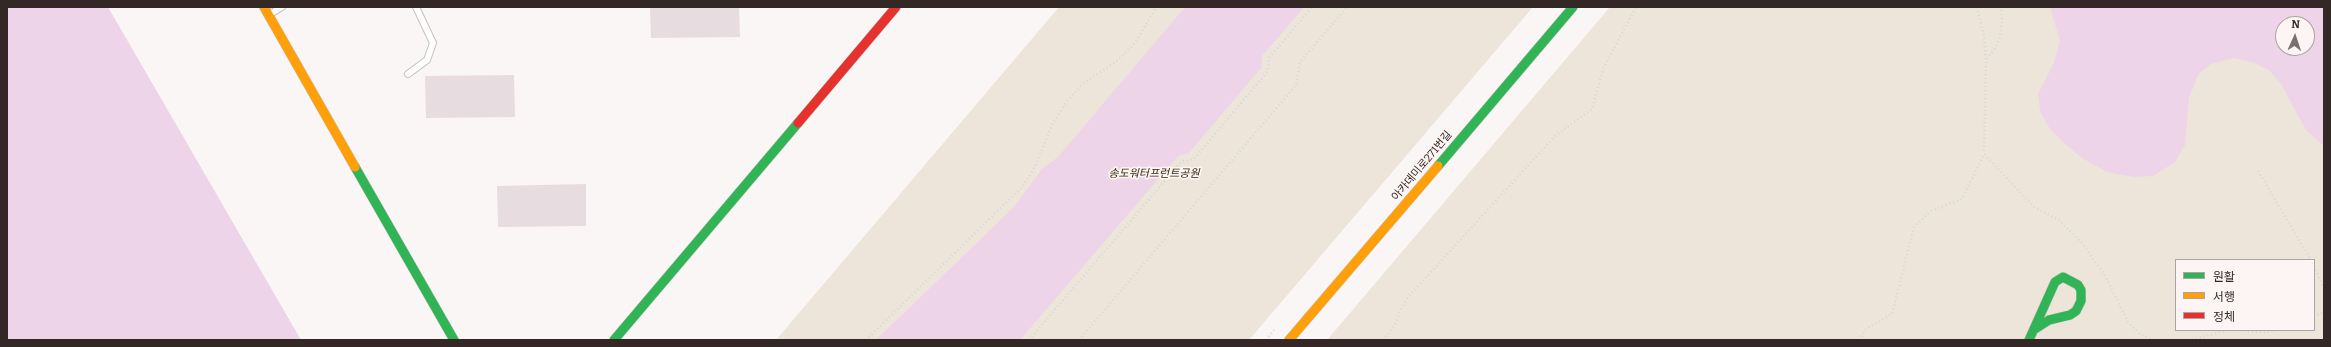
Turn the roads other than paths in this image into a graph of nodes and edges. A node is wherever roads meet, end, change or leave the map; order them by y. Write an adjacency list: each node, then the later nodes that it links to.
1 (282, 7): 6 (lane)
2 (416, 7): 7 (lane)
3 (883, 7): 5 (lane)
4 (1573, 7): 11 (street, 아카데미로271번길)
5 (894, 10): 10 (street)
6 (266, 11): 9 (street)
7 (408, 74)
8 (2035, 329): 8 (street); 12 (street)
9 (454, 340)
10 (614, 340)
11 (1290, 340)
12 (2029, 340)

